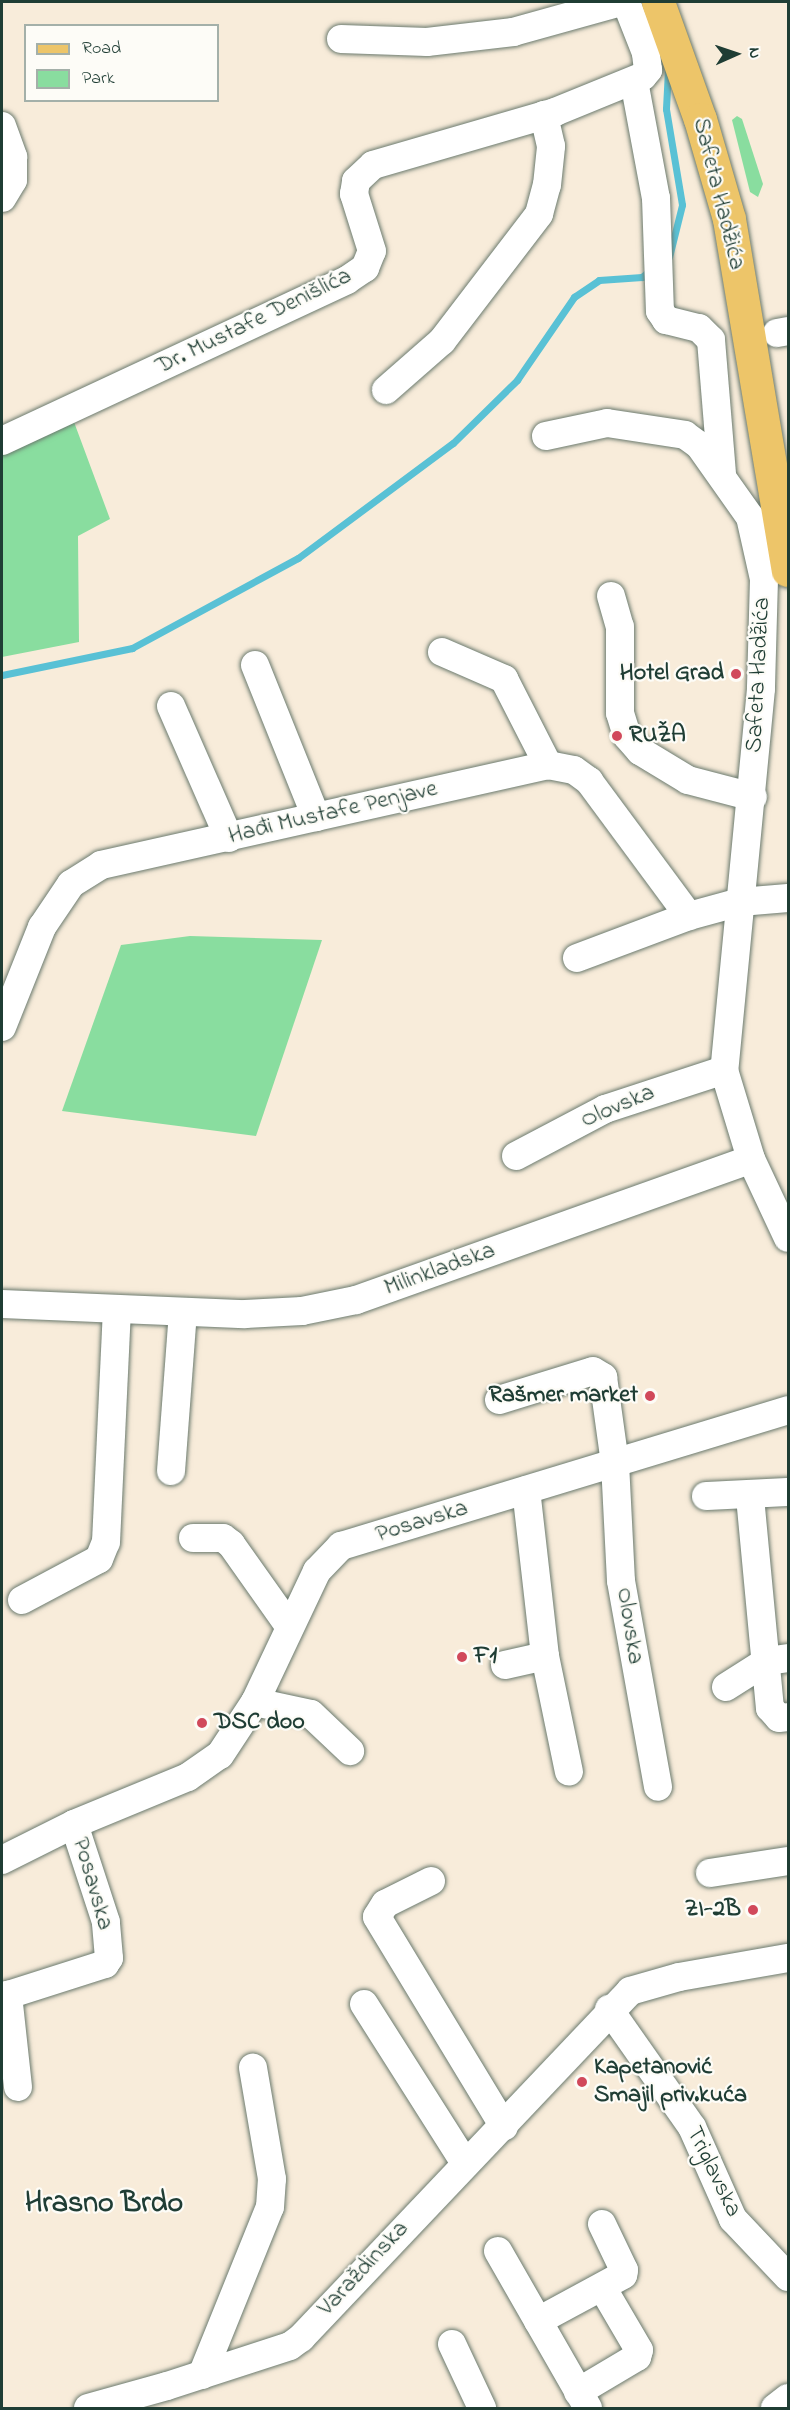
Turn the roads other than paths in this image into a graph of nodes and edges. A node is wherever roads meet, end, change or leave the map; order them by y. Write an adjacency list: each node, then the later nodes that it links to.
1 (621, 2): 4 (street)
2 (626, 2): 5 (street)
3 (658, 2): 13 (main road, Safeta Hadžića)
4 (341, 39)
5 (634, 81): 6 (street, Dr. Mustafe Denišlića); 12 (street)
6 (544, 115): 9 (street); 11 (street, Dr. Mustafe Denišlića)
7 (2, 126): 8 (street)
8 (2, 198)
9 (386, 390)
10 (546, 436): 12 (street, Safeta Hadžića)
11 (2, 441)
12 (722, 475): 19 (street, Safeta Hadžića)
13 (789, 570)
14 (611, 596): 19 (street)
15 (442, 652): 18 (street)
16 (255, 665): 20 (street)
17 (171, 706): 21 (street)
18 (548, 765): 20 (street, Hađi Mustafe Penjave); 24 (street, Hađi Mustafe Penjave)
19 (753, 796): 23 (street, Safeta Hadžića)
20 (316, 818): 21 (street, Hađi Mustafe Penjave)
21 (230, 838): 26 (street, Hađi Mustafe Penjave)
22 (789, 898): 23 (street)
23 (740, 902): 24 (street); 27 (street)
24 (688, 916): 25 (street)
25 (577, 958)
26 (2, 1027)
27 (724, 1070): 28 (street, Olovska); 29 (street)
28 (516, 1156)
29 (751, 1160): 30 (street); 33 (street, Milinkladska)
30 (789, 1238)
31 (2, 1304): 32 (street, Milinkladska)
32 (117, 1311): 33 (street, Milinkladska); 43 (street)
33 (183, 1313): 37 (street)
34 (499, 1400): 36 (street)
35 (789, 1410): 36 (street, Posavska)
36 (615, 1463): 38 (street, Posavska); 53 (street, Olovska)
37 (171, 1471)
38 (526, 1490): 44 (street, Posavska); 45 (street)
39 (789, 1492): 41 (street)
40 (706, 1496): 41 (street)
41 (750, 1497): 46 (street)
42 (193, 1538): 44 (street)
43 (22, 1600)
44 (289, 1626): 49 (street, Posavska)
45 (545, 1656): 47 (street); 52 (street)
46 (778, 1660): 48 (street); 50 (street)
47 (505, 1665)
48 (726, 1687)
49 (255, 1702): 51 (street); 54 (street, Posavska)
50 (789, 1717)
51 (350, 1751)
52 (569, 1772)
53 (658, 1787)
54 (74, 1824): 55 (street, Posavska); 63 (street, Posavska)
55 (2, 1860)
56 (789, 1861): 57 (street)
57 (710, 1873)
58 (431, 1881): 64 (street)
59 (789, 1958): 61 (street)
60 (364, 2004): 65 (street)
61 (609, 2008): 64 (street, Varaždinska); 68 (street, Triglavska)
62 (254, 2068): 72 (street)
63 (18, 2087)
64 (504, 2127): 65 (street, Varaždinska)
65 (465, 2163): 72 (street, Varaždinska)
66 (602, 2224): 69 (street)
67 (498, 2251): 70 (street)
68 (789, 2277)
69 (602, 2287): 70 (street); 74 (street)
70 (538, 2321): 74 (street)
71 (452, 2344): 76 (street)
72 (202, 2375): 75 (street, Varaždinska)
73 (789, 2398): 77 (street)
74 (583, 2400)
75 (88, 2409)
76 (482, 2409)
77 (775, 2409)

